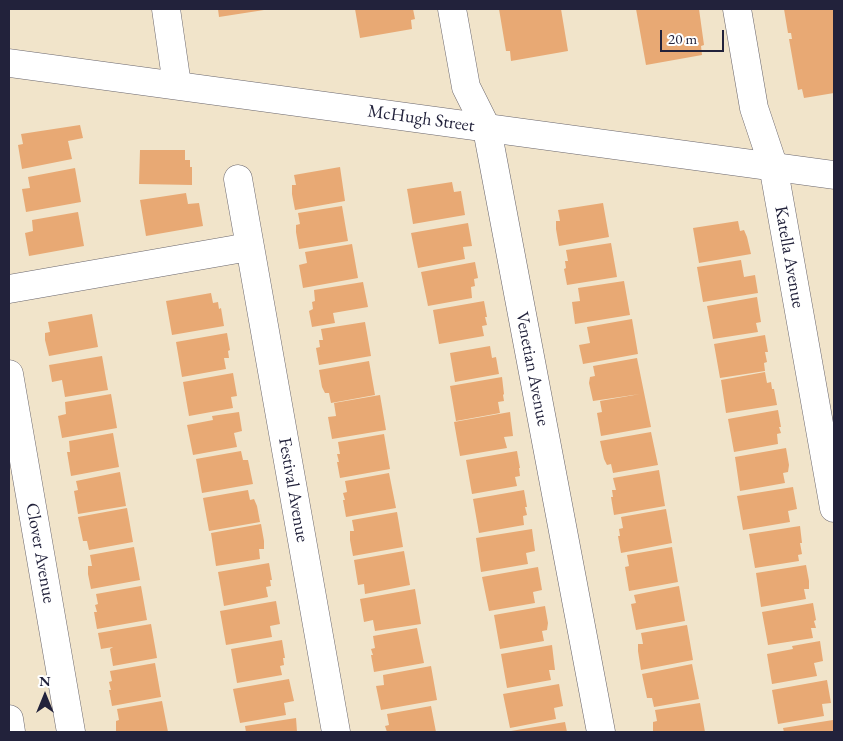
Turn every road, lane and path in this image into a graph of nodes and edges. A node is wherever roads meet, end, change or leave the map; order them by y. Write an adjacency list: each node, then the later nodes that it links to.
1 (166, 9): 5 (street)
2 (452, 9): 6 (street, Venetian Avenue)
3 (737, 9): 7 (street, Katella Avenue)
4 (9, 63): 5 (street, McHugh Street)
5 (178, 85): 6 (street, McHugh Street)
6 (487, 129): 7 (street, McHugh Street); 18 (street, Venetian Avenue)
7 (773, 166): 8 (street, McHugh Street); 13 (street, Katella Avenue)
8 (834, 175)
9 (238, 179): 10 (street, Festival Avenue)
10 (249, 247): 11 (street); 17 (street, Festival Avenue)
11 (9, 289)
12 (9, 374): 16 (street, Clover Avenue)
13 (834, 508)
14 (9, 719): 15 (street)
15 (11, 732)
16 (71, 732)
17 (336, 732)
18 (601, 732)

